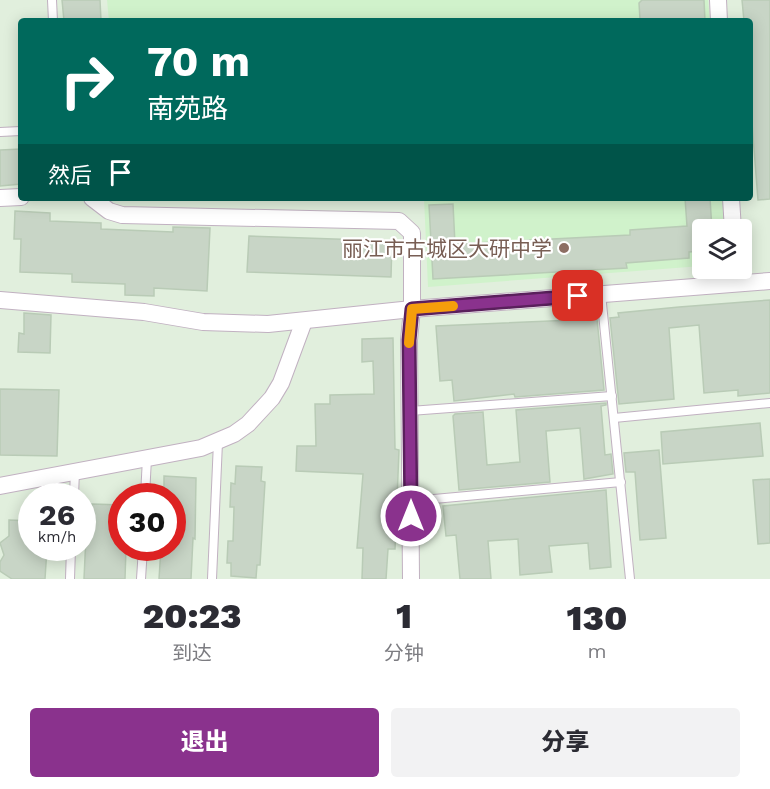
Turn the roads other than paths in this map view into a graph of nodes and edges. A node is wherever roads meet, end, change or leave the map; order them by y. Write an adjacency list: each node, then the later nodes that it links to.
1 (52, 0): 3 (lane)
2 (717, 0): 4 (street)
3 (53, 18)
4 (719, 18)
5 (18, 130): 6 (lane)
6 (0, 132)
7 (18, 197): 8 (street)
8 (0, 198)
9 (96, 201): 17 (street)
10 (731, 201): 11 (street)
11 (732, 219)
12 (752, 278): 14 (street)
13 (714, 279): 15 (street)
14 (770, 281)
15 (602, 294): 17 (street); 19 (lane)
16 (0, 300): 18 (street)
17 (412, 309): 18 (street); 21 (street)
18 (304, 321): 23 (street)
19 (612, 396): 21 (lane); 22 (lane)
20 (770, 403): 22 (lane)
21 (410, 411): 36 (street)
22 (614, 418): 28 (lane)
23 (218, 442): 24 (street); 35 (lane)
24 (147, 457): 25 (street); 27 (lane)
25 (75, 470): 26 (lane); 29 (street)
26 (74, 483)
27 (146, 483)
28 (621, 483): 30 (lane); 37 (lane)
29 (0, 486)
30 (434, 499)
31 (71, 561): 33 (lane)
32 (142, 561): 34 (lane)
33 (70, 579)
34 (141, 579)
35 (212, 579)
36 (411, 579)
37 (630, 579)

